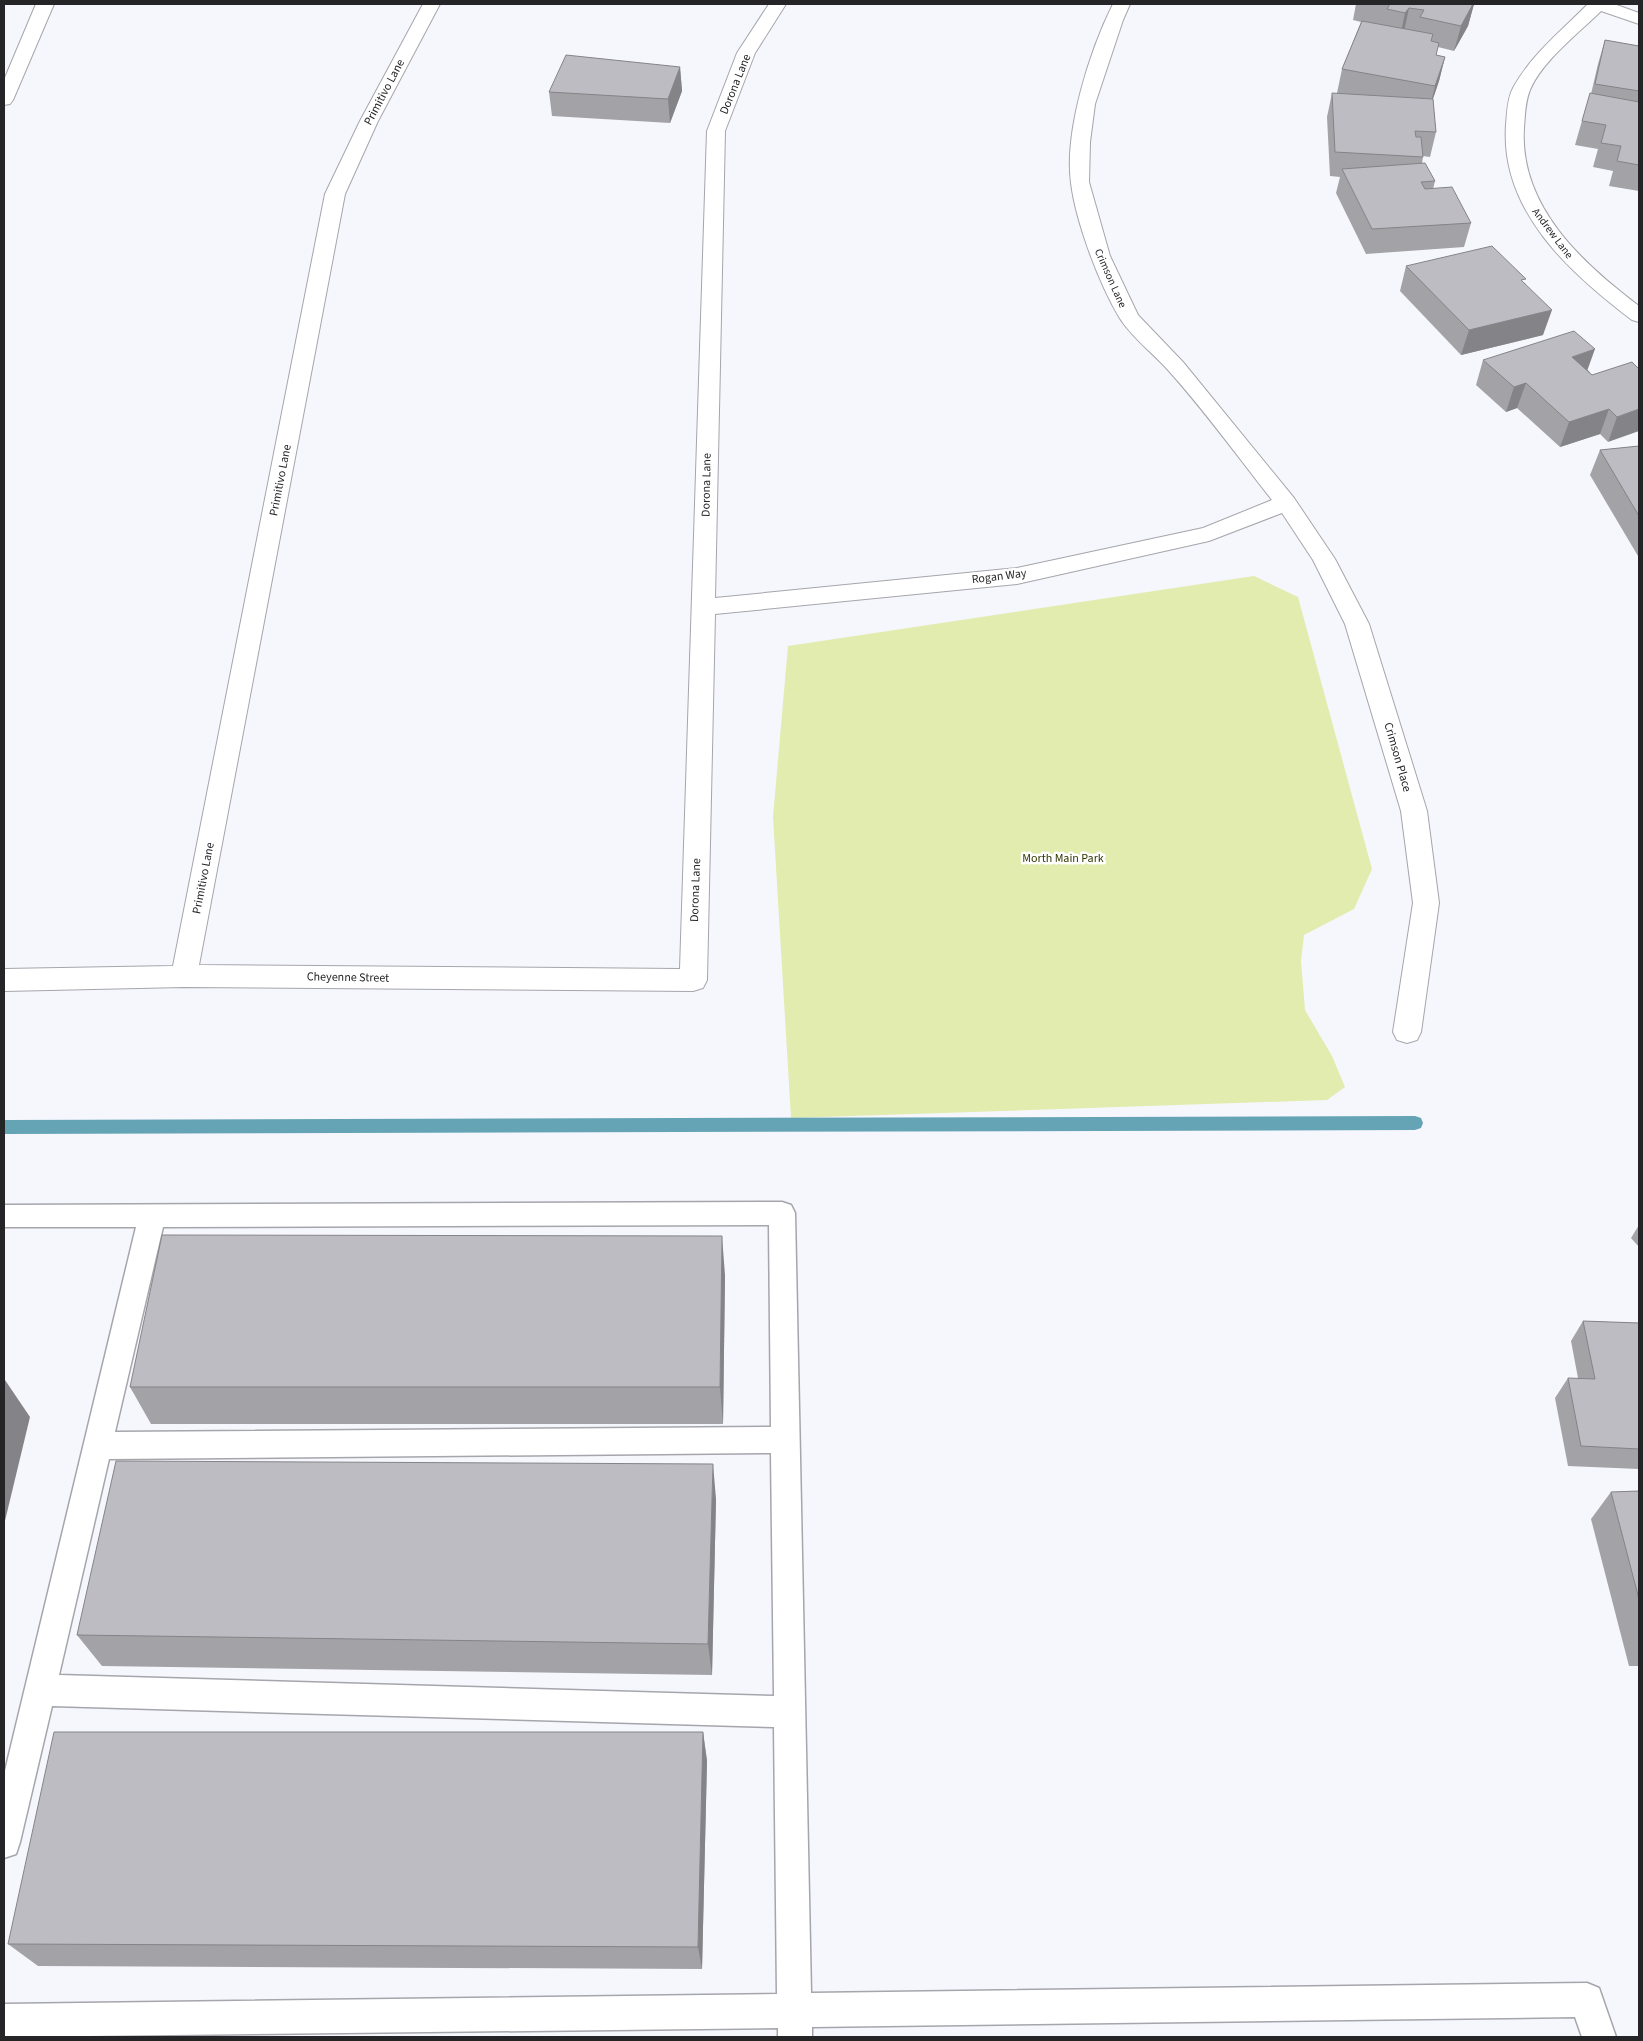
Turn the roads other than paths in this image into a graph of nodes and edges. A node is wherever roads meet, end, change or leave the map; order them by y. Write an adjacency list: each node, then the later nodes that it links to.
1 (45, 4): 7 (street)
2 (431, 4): 11 (street, Primitivo Lane)
3 (777, 4): 10 (street, Dorona Lane)
4 (1122, 4): 9 (street, Crimson Lane)
5 (1598, 4): 6 (street); 8 (street, Andrew Lane)
6 (1639, 18)
7 (4, 100)
8 (1639, 316)
9 (1286, 503): 10 (street, Rogan Way); 14 (street, Crimson Place)
10 (703, 607): 13 (street, Dorona Lane)
11 (184, 976): 12 (street, Cheyenne Street); 13 (street, Cheyenne Street)
12 (4, 980)
13 (693, 980)
14 (1407, 1032)
15 (4, 1216): 16 (lane)
16 (152, 1216): 17 (lane); 18 (lane)
17 (786, 1440): 18 (lane); 20 (lane)
18 (97, 1446): 19 (lane)
19 (40, 1690): 20 (lane); 21 (lane)
20 (791, 1712): 23 (lane)
21 (4, 1842)
22 (4, 2021): 23 (lane)
23 (795, 2024): 24 (lane)
24 (1599, 2037)

